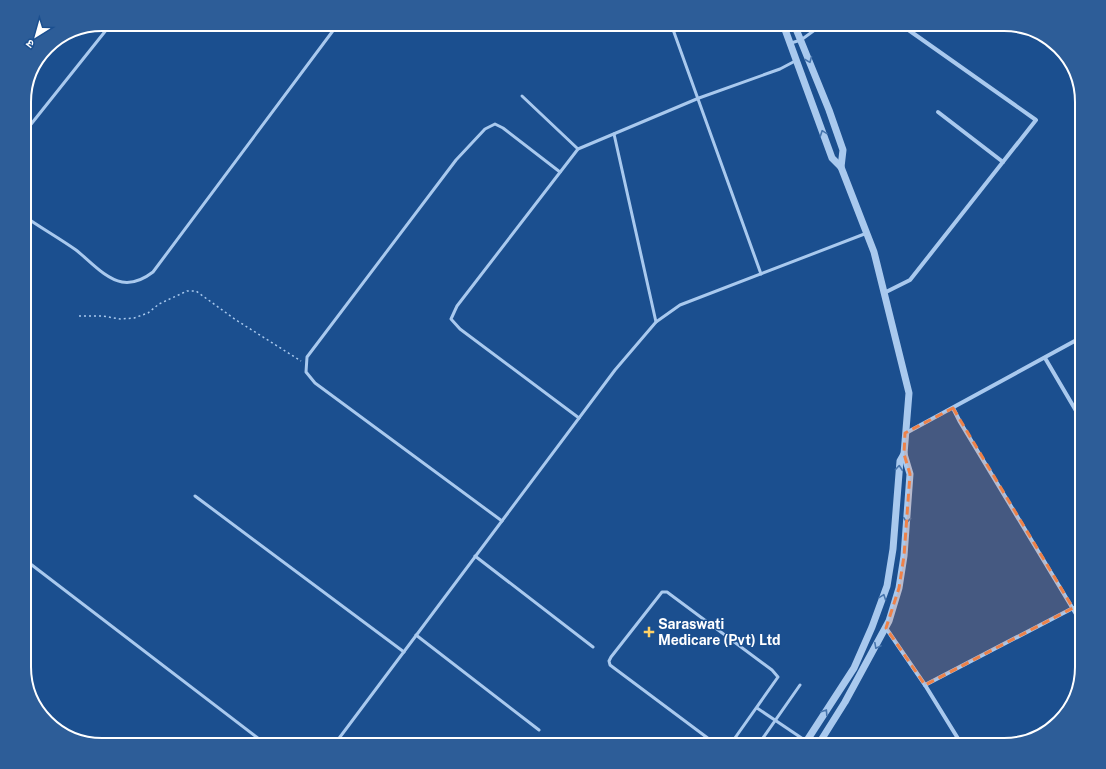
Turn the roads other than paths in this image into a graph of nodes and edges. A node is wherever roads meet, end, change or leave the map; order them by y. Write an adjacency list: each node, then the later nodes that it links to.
1 (105, 31): 14 (lane)
2 (333, 31): 20 (lane)
3 (674, 31): 12 (lane)
4 (786, 31): 9 (street)
5 (797, 31): 8 (street)
6 (812, 31): 8 (lane)
7 (910, 31): 17 (street)
8 (800, 40): 9 (lane); 18 (street, one-way to 18)
9 (791, 43): 10 (street)
10 (797, 60): 12 (lane); 18 (street, one-way to 10)
11 (522, 96): 16 (lane)
12 (699, 98): 15 (lane); 22 (lane)
13 (938, 112): 17 (street)
14 (31, 124)
15 (614, 134): 16 (lane); 24 (lane)
16 (578, 149): 19 (lane)
17 (1003, 162): 23 (street)
18 (841, 167): 21 (street)
19 (560, 172): 29 (lane); 33 (lane)
20 (31, 221)
21 (867, 233): 22 (lane); 23 (street)
22 (760, 274): 24 (lane)
23 (884, 293): 30 (street)
24 (656, 322): 29 (lane)
25 (1075, 341): 26 (street)
26 (1045, 358): 27 (street); 28 (street)
27 (954, 408): 30 (street); 36 (street)
28 (1075, 409)
29 (579, 418): 33 (lane)
30 (905, 433): 31 (street)
31 (904, 454): 37 (street, one-way to 37); 52 (street, one-way to 31)
32 (195, 496): 40 (lane)
33 (502, 520): 34 (lane)
34 (475, 556): 38 (lane); 39 (lane)
35 (31, 564): 46 (lane)
36 (1074, 608): 42 (street)
37 (886, 628): 42 (street); 53 (street, one-way to 53)
38 (416, 635): 40 (lane); 45 (lane)
39 (593, 647)
40 (404, 652): 47 (lane)
41 (800, 685): 44 (lane)
42 (925, 685): 54 (street)
43 (757, 708): 44 (lane); 48 (lane); 49 (lane)
44 (775, 720): 50 (lane); 51 (lane)
45 (539, 730)
46 (258, 738)
47 (339, 738)
48 (708, 738)
49 (735, 738)
50 (763, 738)
51 (798, 738)
52 (808, 738)
53 (822, 738)
54 (958, 738)

